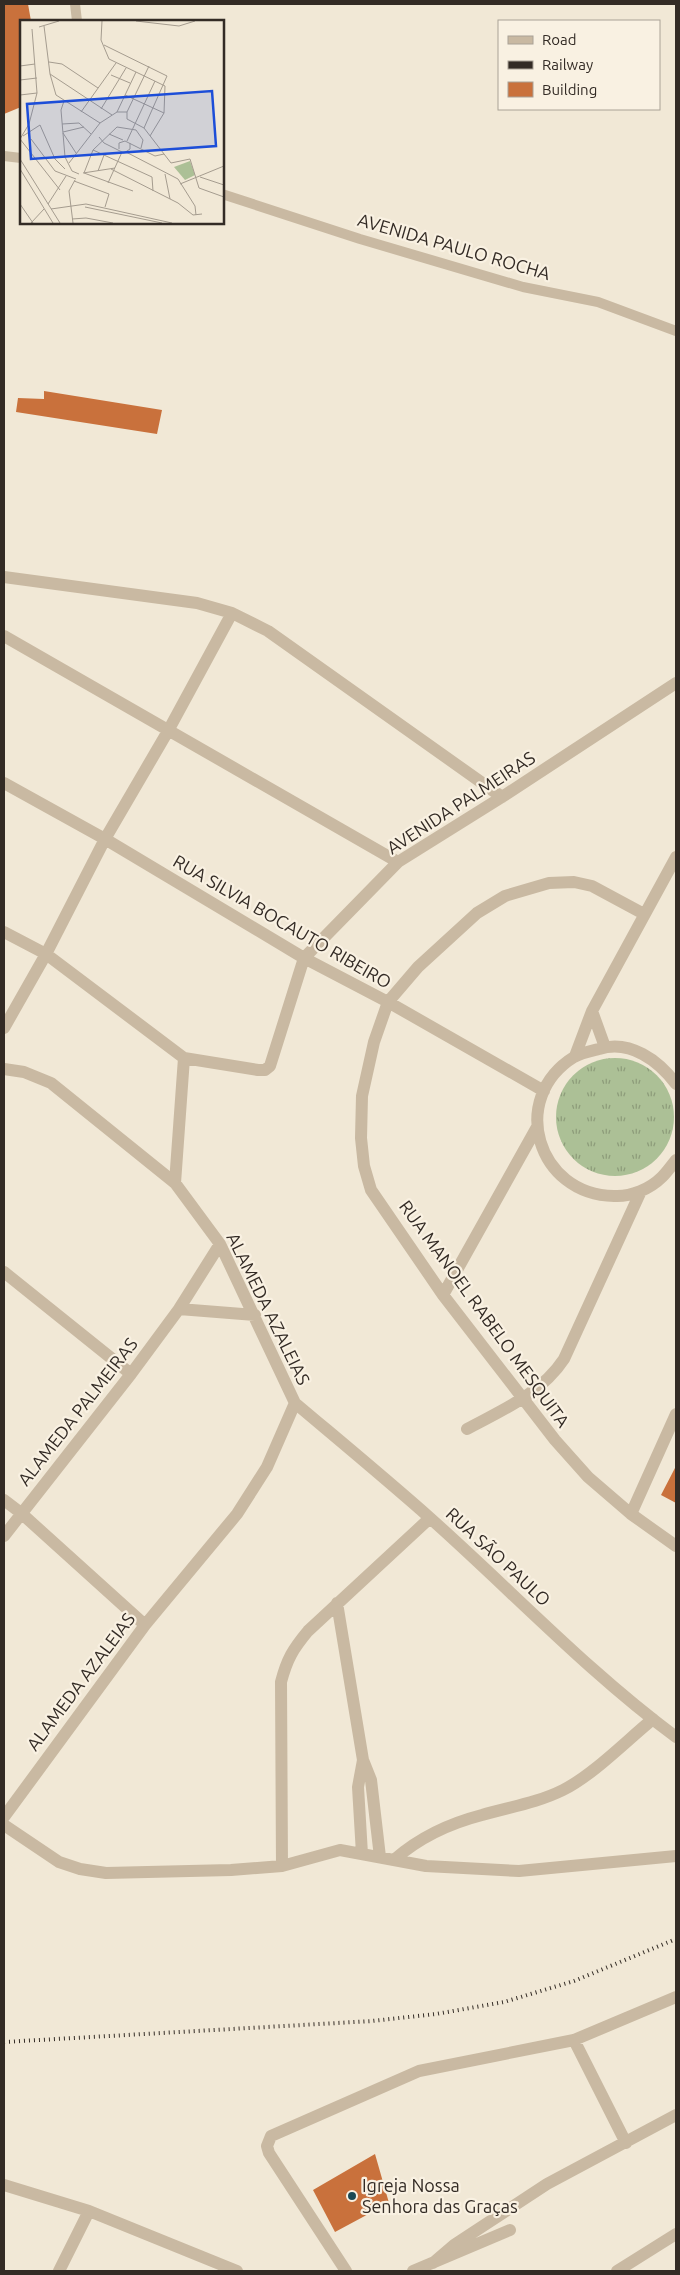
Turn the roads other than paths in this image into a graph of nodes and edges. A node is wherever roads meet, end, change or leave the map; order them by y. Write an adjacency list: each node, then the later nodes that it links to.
1 (75, 4): 2 (lane)
2 (78, 20)
3 (4, 156): 4 (lane)
4 (20, 158)
5 (224, 195): 6 (lane, AVENIDA PAULO ROCHA)
6 (676, 331)
7 (4, 577): 8 (street)
8 (232, 613): 11 (street); 13 (street)
9 (4, 636): 11 (street)
10 (676, 683): 13 (street, AVENIDA PALMEIRAS)
11 (168, 731): 14 (street); 16 (street)
12 (4, 783): 14 (street, RUA SILVIA BOCAUTO RIBEIRO)
13 (502, 797): 16 (street, AVENIDA PALMEIRAS)
14 (105, 839): 19 (street); 20 (street, RUA SILVIA BOCAUTO RIBEIRO)
15 (676, 857): 17 (street)
16 (398, 862): 20 (street, AVENIDA PALMEIRAS)
17 (644, 914): 21 (street, RUA MANOEL RABELO MESQUITA); 22 (street)
18 (4, 932): 19 (street)
19 (46, 954): 23 (street); 26 (street)
20 (304, 958): 21 (street, RUA SILVIA BOCAUTO RIBEIRO); 26 (street, AVENIDA PALMEIRAS)
21 (388, 1002): 29 (street, RUA SILVIA BOCAUTO RIBEIRO); 36 (street, RUA MANOEL RABELO MESQUITA)
22 (592, 1011): 24 (street); 25 (street)
23 (4, 1028)
24 (605, 1047): 25 (street); 28 (street)
25 (575, 1056): 29 (street)
26 (184, 1058): 32 (street)
27 (4, 1069): 32 (street, ALAMEDA AZALEIAS)
28 (676, 1084)
29 (544, 1091): 30 (street)
30 (537, 1126): 33 (street); 36 (street)
31 (676, 1160): 33 (street)
32 (175, 1183): 34 (street, ALAMEDA AZALEIAS)
33 (641, 1191): 40 (street)
34 (220, 1244): 37 (street, ALAMEDA PALMEIRAS); 38 (street, ALAMEDA AZALEIAS)
35 (4, 1272): 39 (street)
36 (443, 1295): 40 (street, RUA MANOEL RABELO MESQUITA)
37 (179, 1309): 38 (street); 39 (street, ALAMEDA PALMEIRAS)
38 (255, 1315): 41 (street, ALAMEDA AZALEIAS)
39 (131, 1374): 45 (street, ALAMEDA PALMEIRAS)
40 (524, 1398): 43 (street); 46 (street, RUA MANOEL RABELO MESQUITA)
41 (295, 1403): 47 (street, RUA SÃO PAULO); 51 (street, ALAMEDA AZALEIAS)
42 (676, 1414): 46 (street)
43 (467, 1429)
44 (4, 1500): 45 (street)
45 (21, 1513): 48 (street, ALAMEDA PALMEIRAS); 51 (street)
46 (631, 1514): 49 (street, RUA MANOEL RABELO MESQUITA)
47 (430, 1518): 50 (street); 52 (street, RUA SÃO PAULO)
48 (4, 1536)
49 (676, 1546)
50 (338, 1603): 54 (street); 61 (street)
51 (145, 1625): 55 (street, ALAMEDA AZALEIAS)
52 (653, 1719): 53 (street, RUA SÃO PAULO); 60 (street)
53 (676, 1737)
54 (363, 1760): 57 (street); 59 (street)
55 (4, 1817)
56 (4, 1825): 61 (street)
57 (362, 1854): 59 (street); 61 (street)
58 (676, 1856): 60 (street)
59 (380, 1857): 60 (street)
60 (395, 1860)
61 (282, 1866)
62 (676, 1997): 63 (street)
63 (574, 2040): 65 (street); 73 (street)
64 (676, 2115): 65 (street)
65 (626, 2143): 70 (street)
66 (4, 2185): 67 (street)
67 (89, 2210): 71 (street); 72 (street)
68 (510, 2230): 70 (street)
69 (676, 2234): 75 (street)
70 (433, 2262): 74 (street)
71 (60, 2271)
72 (237, 2271)
73 (346, 2271)
74 (413, 2271)
75 (617, 2271)

